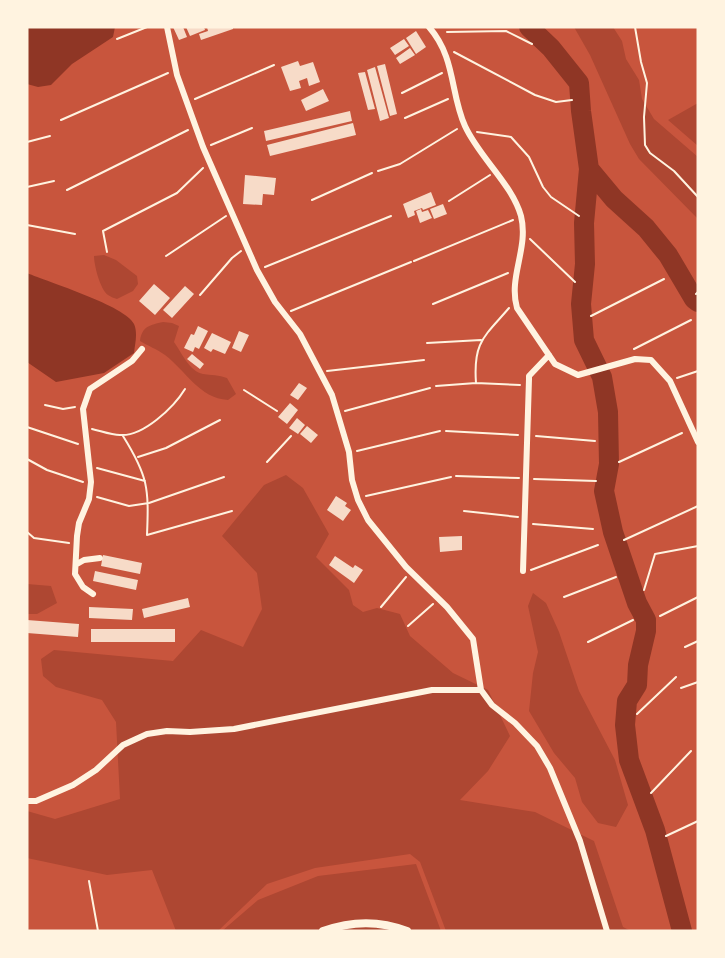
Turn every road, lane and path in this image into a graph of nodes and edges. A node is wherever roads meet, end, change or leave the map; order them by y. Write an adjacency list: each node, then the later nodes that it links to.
1 (147, 27): 6 (path)
2 (167, 27): 135 (street)
3 (429, 27): 59 (street)
4 (635, 27): 32 (path)
5 (447, 32): 7 (path)
6 (117, 39)
7 (532, 44)
8 (454, 52): 15 (path)
9 (274, 65): 14 (path)
10 (444, 72): 12 (path)
11 (169, 73): 17 (path)
12 (402, 93)
13 (451, 98): 16 (path)
14 (192, 100)
15 (572, 100)
16 (405, 118)
17 (61, 120)
18 (252, 128): 24 (path)
19 (459, 128): 26 (path)
20 (189, 129): 31 (path)
21 (476, 132): 37 (path)
22 (50, 136): 23 (path)
23 (27, 142)
24 (209, 146)
25 (204, 167): 43 (path)
26 (378, 171)
27 (372, 172): 33 (path)
28 (491, 174): 34 (path)
29 (54, 181): 30 (path)
30 (27, 187)
31 (67, 190)
32 (698, 197)
33 (312, 200)
34 (449, 201)
35 (226, 215): 44 (path)
36 (391, 216): 45 (path)
37 (579, 216)
38 (513, 220): 52 (path)
39 (27, 225): 40 (path)
40 (75, 234)
41 (530, 239): 48 (path)
42 (243, 250): 49 (path)
43 (107, 252)
44 (166, 256)
45 (263, 268)
46 (509, 273): 50 (path)
47 (664, 279): 53 (path)
48 (574, 282)
49 (200, 295)
50 (433, 304)
51 (510, 306): 55 (path)
52 (291, 311)
53 (591, 316)
54 (691, 320): 58 (path)
55 (481, 340): 56 (path); 64 (path)
56 (427, 343)
57 (142, 349): 116 (street)
58 (634, 349)
59 (549, 355): 85 (street); 117 (street)
60 (424, 360): 61 (path)
61 (327, 371)
62 (698, 371): 63 (path)
63 (675, 379)
64 (476, 383): 65 (path); 66 (path)
65 (524, 385)
66 (436, 386)
67 (430, 388): 73 (path)
68 (185, 389): 81 (path)
69 (244, 390): 72 (path)
70 (45, 405): 71 (path)
71 (78, 407)
72 (277, 411)
73 (342, 411)
74 (220, 420): 88 (path)
75 (27, 427): 86 (path)
76 (89, 429): 81 (path)
77 (440, 431): 87 (path)
78 (446, 431): 80 (path)
79 (682, 433): 91 (path)
80 (522, 435)
81 (123, 436): 88 (path)
82 (291, 436): 90 (path)
83 (533, 436): 84 (path)
84 (595, 441)
85 (698, 442)
86 (81, 445)
87 (354, 452)
88 (137, 458): 98 (path)
89 (27, 459): 100 (path)
90 (267, 462)
91 (618, 462)
92 (94, 467): 98 (path)
93 (456, 476): 96 (path)
94 (224, 477): 103 (path)
95 (451, 477): 101 (path)
96 (521, 478)
97 (532, 478): 99 (path)
98 (145, 481): 103 (path)
99 (597, 481)
100 (85, 483)
101 (366, 496)
102 (96, 497): 103 (path)
103 (149, 503): 105 (path)
104 (698, 506): 111 (path)
105 (232, 511)
106 (465, 511): 107 (path)
107 (520, 517)
108 (530, 524): 109 (path)
109 (593, 529)
110 (27, 532): 112 (path)
111 (624, 540)
112 (72, 544)
113 (598, 545): 117 (path)
114 (698, 546): 120 (path)
115 (100, 558): 116 (street)
116 (76, 564): 121 (street)
117 (527, 571)
118 (408, 575): 125 (path)
119 (616, 577): 122 (path)
120 (644, 590)
121 (93, 594)
122 (564, 597)
123 (698, 597): 126 (path)
124 (434, 602): 128 (path)
125 (381, 607)
126 (660, 616)
127 (633, 620): 130 (path)
128 (408, 626)
129 (698, 641): 131 (path)
130 (588, 642)
131 (685, 647)
132 (676, 677): 136 (path)
133 (698, 682): 134 (path)
134 (681, 688)
135 (481, 690): 139 (street); 146 (street)
136 (637, 714)
137 (691, 751): 138 (path)
138 (651, 793)
139 (27, 801)
140 (698, 821): 141 (path)
141 (666, 836)
142 (89, 881): 143 (path)
143 (98, 931)
144 (323, 931): 145 (street)
145 (406, 931)
146 (607, 931)

